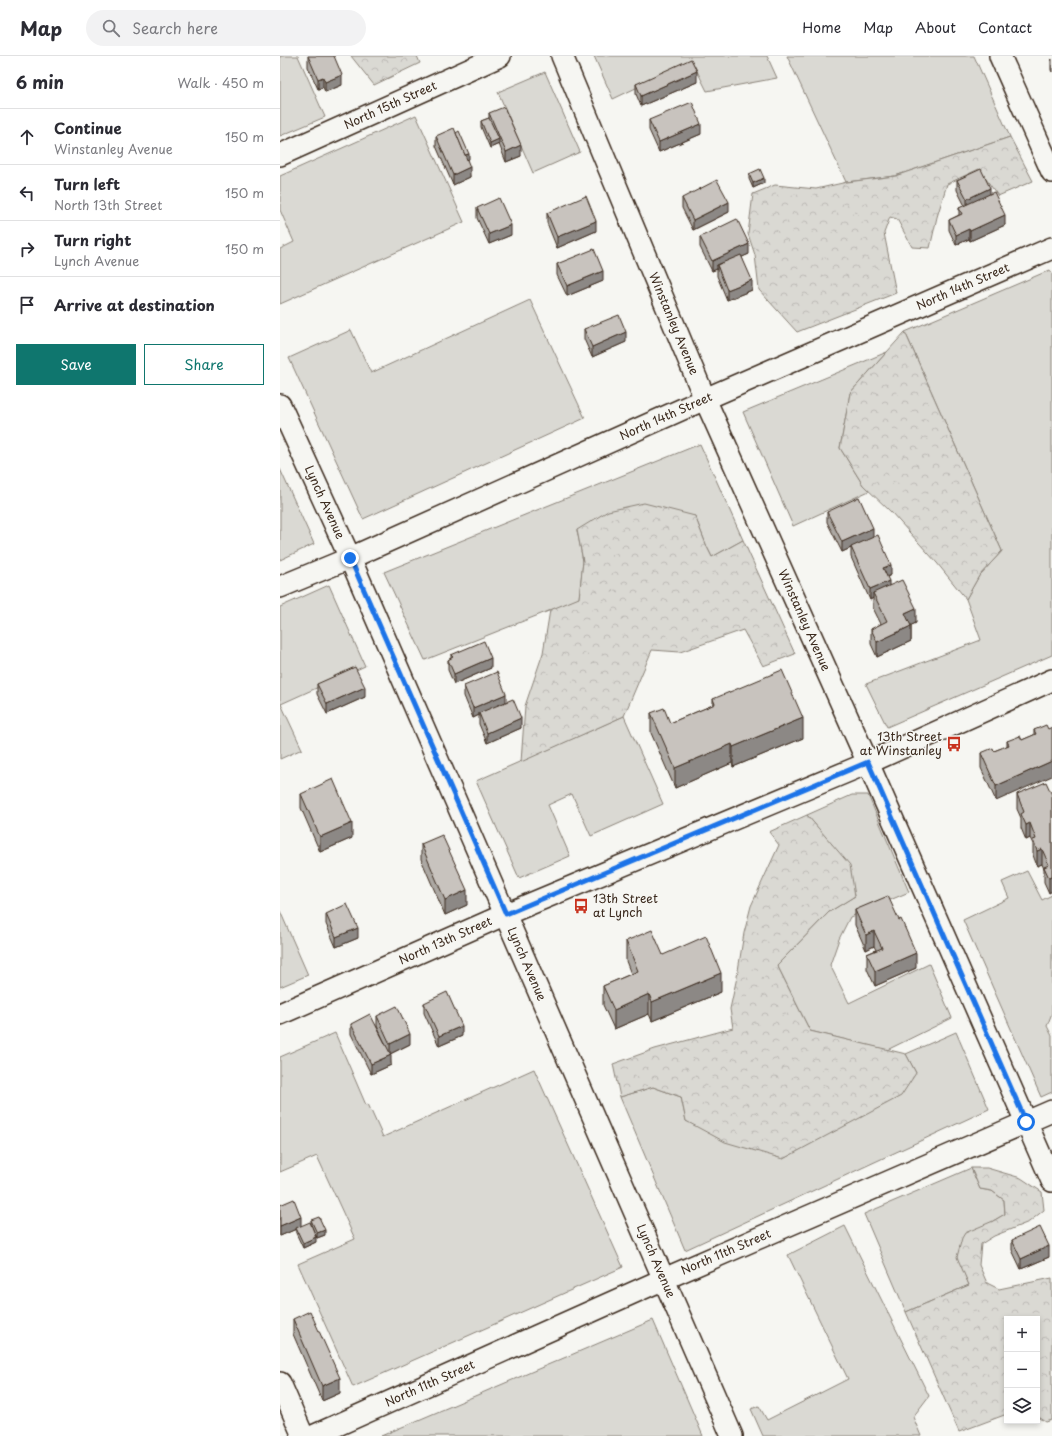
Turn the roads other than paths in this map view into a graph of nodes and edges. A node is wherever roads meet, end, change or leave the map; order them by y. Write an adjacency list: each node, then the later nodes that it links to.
1 (500, 56): 4 (street, North 15th Street)
2 (562, 56): 7 (street, Winstanley Avenue)
3 (1000, 56): 5 (street)
4 (280, 155)
5 (1052, 172)
6 (1052, 248): 7 (street, North 14th Street)
7 (705, 399): 9 (street, North 14th Street); 12 (street, Winstanley Avenue)
8 (280, 405): 9 (street, Lynch Avenue)
9 (350, 558): 10 (street, North 14th Street); 13 (street, Lynch Avenue)
10 (280, 587)
11 (1052, 680): 12 (street, North 13th Street)
12 (868, 762): 13 (street, North 13th Street); 16 (street, Winstanley Avenue)
13 (506, 914): 14 (street, North 13th Street); 18 (street, Lynch Avenue)
14 (280, 1014)
15 (1052, 1111): 16 (street, North 11th Street)
16 (1026, 1122): 17 (street, Winstanley Avenue); 18 (street, North 11th Street)
17 (1052, 1181)
18 (664, 1279): 21 (street, North 11th Street); 22 (street, Lynch Avenue)
19 (280, 1383): 20 (street)
20 (303, 1436)
21 (313, 1436)
22 (732, 1436)

